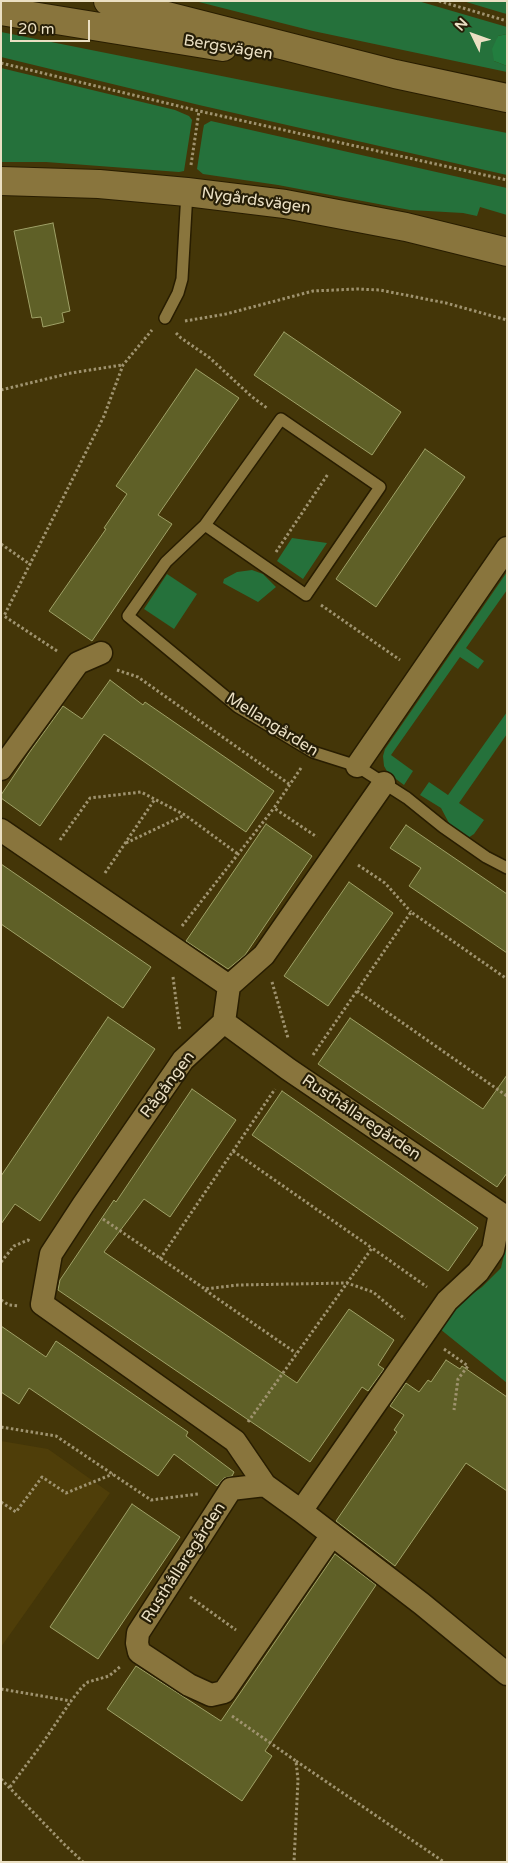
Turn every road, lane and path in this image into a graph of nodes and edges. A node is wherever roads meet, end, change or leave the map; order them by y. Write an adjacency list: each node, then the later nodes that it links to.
1 (108, 1): 6 (main road, Bergsvägen)
2 (439, 1): 4 (path)
3 (1, 11): 6 (main road, Bergsvägen)
4 (507, 21)
5 (1, 63): 8 (path)
6 (395, 74): 7 (main road, Bergsvägen)
7 (507, 98)
8 (199, 111): 9 (path); 11 (path)
9 (507, 180)
10 (1, 181): 11 (main road, Nygårdsvägen)
11 (187, 192): 12 (main road, Nygårdsvägen); 13 (lane)
12 (507, 252)
13 (165, 318): 14 (path); 15 (path); 17 (path)
14 (507, 320)
15 (122, 365): 16 (path); 22 (path)
16 (1, 390)
17 (281, 419): 18 (lane); 19 (lane, Mellangården)
18 (338, 458): 23 (path); 24 (lane)
19 (206, 525): 23 (lane); 29 (lane, Mellangården)
20 (1, 544): 22 (path)
21 (507, 548): 28 (street)
22 (30, 564): 25 (path)
23 (266, 567): 24 (lane)
24 (306, 595): 28 (path)
25 (3, 616): 26 (path)
26 (101, 653): 27 (street)
27 (78, 663): 30 (street); 32 (path)
28 (421, 674): 29 (street)
29 (357, 766): 31 (lane)
30 (1, 769)
31 (384, 783): 40 (lane); 43 (street)
32 (289, 784)
33 (155, 799): 35 (path); 37 (path); 39 (path)
34 (274, 808): 38 (path)
35 (184, 815): 37 (path); 38 (path)
36 (1, 830): 39 (street)
37 (125, 843): 41 (path)
38 (238, 854): 42 (path)
39 (45, 860): 41 (street)
40 (507, 868)
41 (92, 892): 42 (street)
42 (169, 945): 45 (street); 48 (path)
43 (264, 955): 45 (street); 49 (path)
44 (507, 979): 46 (path)
45 (229, 986): 47 (street)
46 (357, 991): 49 (path); 50 (path)
47 (224, 1022): 48 (street, Rågången); 49 (street, Rusthållaregården)
48 (183, 1060): 52 (street, Rågången)
49 (294, 1072): 51 (path); 53 (street, Rusthållaregården)
50 (507, 1096)
51 (233, 1151): 54 (path); 55 (path)
52 (83, 1205): 55 (path); 63 (street, Rågången)
53 (503, 1209): 58 (street, Rusthållaregården)
54 (372, 1248): 56 (path); 58 (path)
55 (160, 1259): 57 (path)
56 (347, 1283): 57 (path); 59 (path); 60 (path)
57 (205, 1289): 60 (path)
58 (447, 1301): 59 (street, Rusthållaregården)
59 (425, 1336): 61 (path); 68 (street, Rusthållaregården)
60 (296, 1353): 63 (path)
61 (454, 1410)
62 (1, 1426): 64 (path)
63 (235, 1441): 65 (street)
64 (112, 1474): 66 (path); 67 (path)
65 (265, 1485): 66 (street, Rusthållaregården); 68 (street)
66 (231, 1489): 70 (street, Rusthållaregården)
67 (1, 1502)
68 (301, 1511): 69 (street)
69 (332, 1535): 71 (street); 73 (street)
70 (170, 1583): 71 (path); 72 (street, Rusthållaregården)
71 (257, 1645): 75 (street)
72 (139, 1652): 75 (street); 76 (path)
73 (507, 1674)
74 (1, 1689): 76 (path)
75 (211, 1695): 77 (path)
76 (71, 1701): 79 (path)
77 (296, 1761): 81 (path); 82 (path)
78 (1, 1779): 79 (path)
79 (10, 1787): 80 (path)
80 (83, 1862)
81 (294, 1862)
82 (444, 1862)

